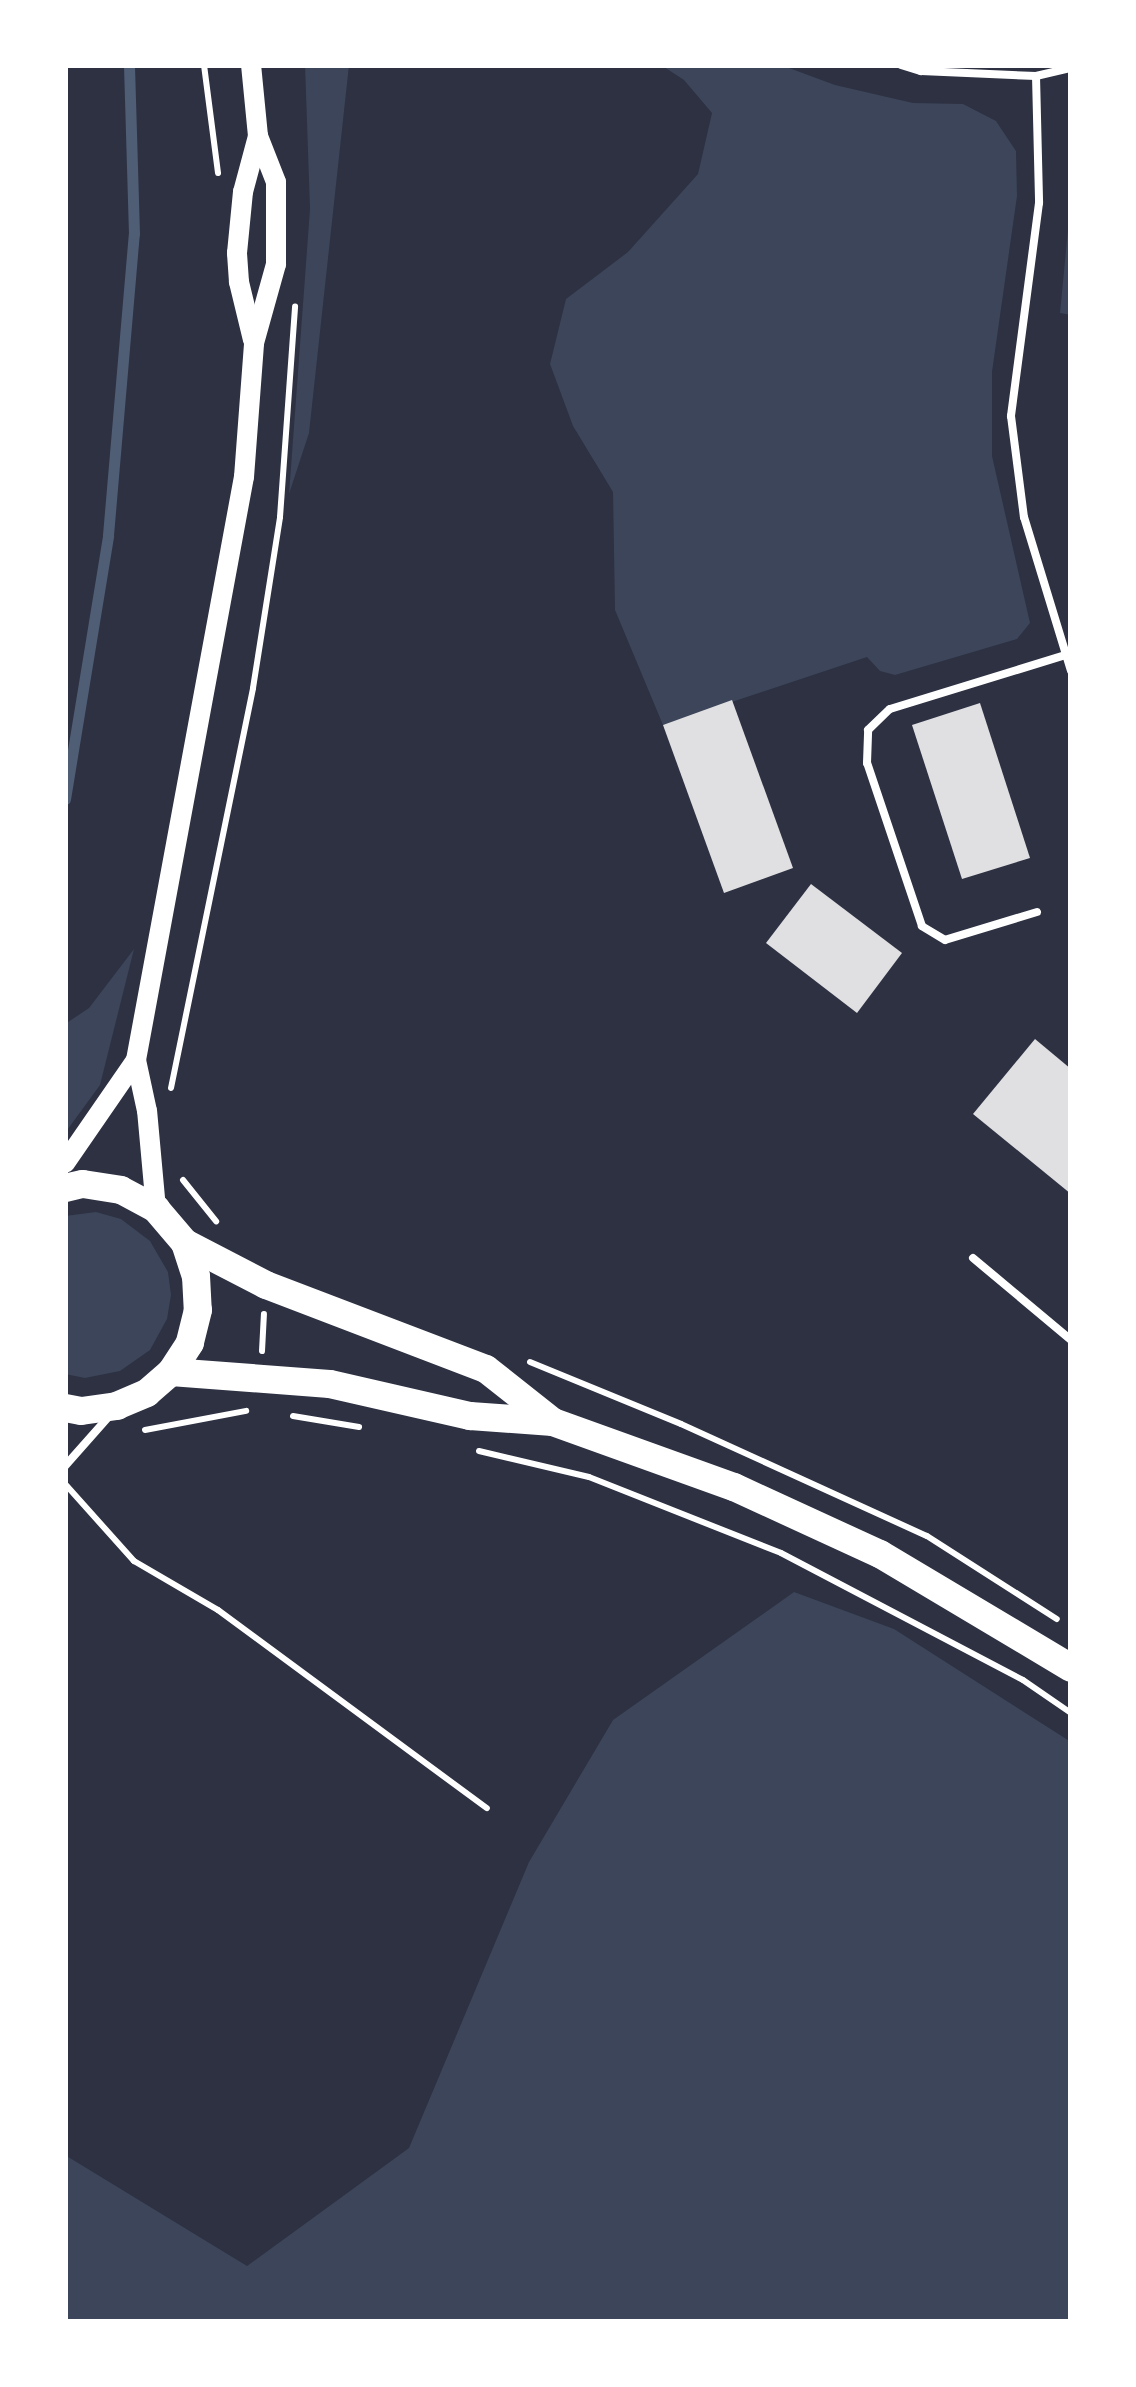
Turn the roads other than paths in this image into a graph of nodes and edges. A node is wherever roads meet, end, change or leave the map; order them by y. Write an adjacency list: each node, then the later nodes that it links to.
1 (251, 65): 5 (main road)
2 (900, 65): 4 (lane)
3 (1071, 68): 4 (lane)
4 (1036, 76): 7 (lane)
5 (258, 136): 6 (main road); 6 (main road)
6 (254, 344): 10 (main road)
7 (1066, 655): 8 (lane); 9 (lane)
8 (1071, 671)
9 (1037, 912)
10 (136, 1060): 11 (main road); 13 (main road)
11 (65, 1163)
12 (65, 1188): 13 (highway)
13 (156, 1209): 14 (highway)
14 (185, 1243): 17 (highway); 20 (highway)
15 (973, 1258): 16 (lane)
16 (1071, 1340)
17 (171, 1372): 18 (highway); 20 (highway)
18 (117, 1406): 19 (highway); 21 (lane)
19 (65, 1408)
20 (553, 1422): 22 (highway)
21 (65, 1466)
22 (1071, 1668)

